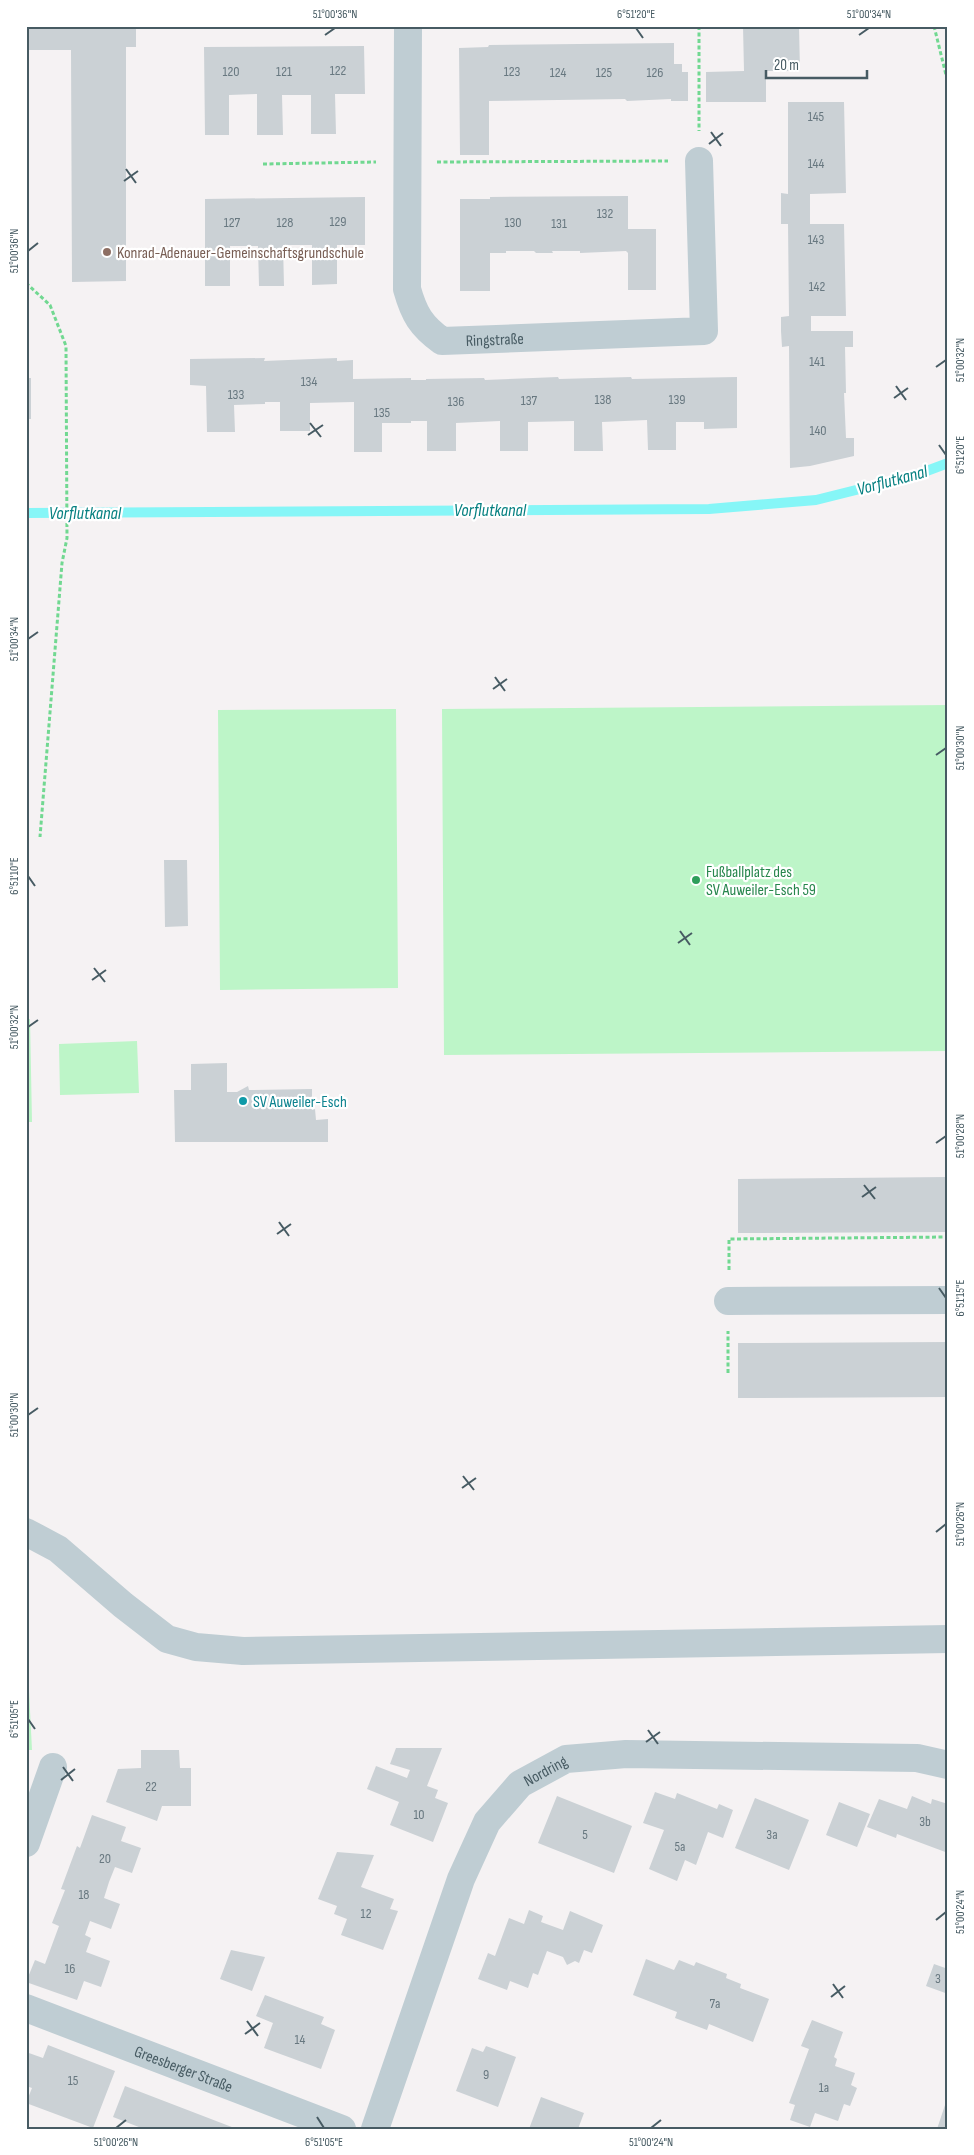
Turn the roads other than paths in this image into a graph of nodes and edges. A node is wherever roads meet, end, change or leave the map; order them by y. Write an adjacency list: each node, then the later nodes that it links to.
1 (408, 26): 2 (street, Ringstraße)
2 (699, 161)
3 (948, 1300): 4 (street)
4 (728, 1301)
5 (26, 1532): 6 (street)
6 (948, 1639)
7 (948, 1765): 12 (street, Nordring)
8 (53, 1767): 9 (street)
9 (26, 1843)
10 (26, 2008): 11 (street, Greesberger Straße)
11 (342, 2129)
12 (375, 2129)

